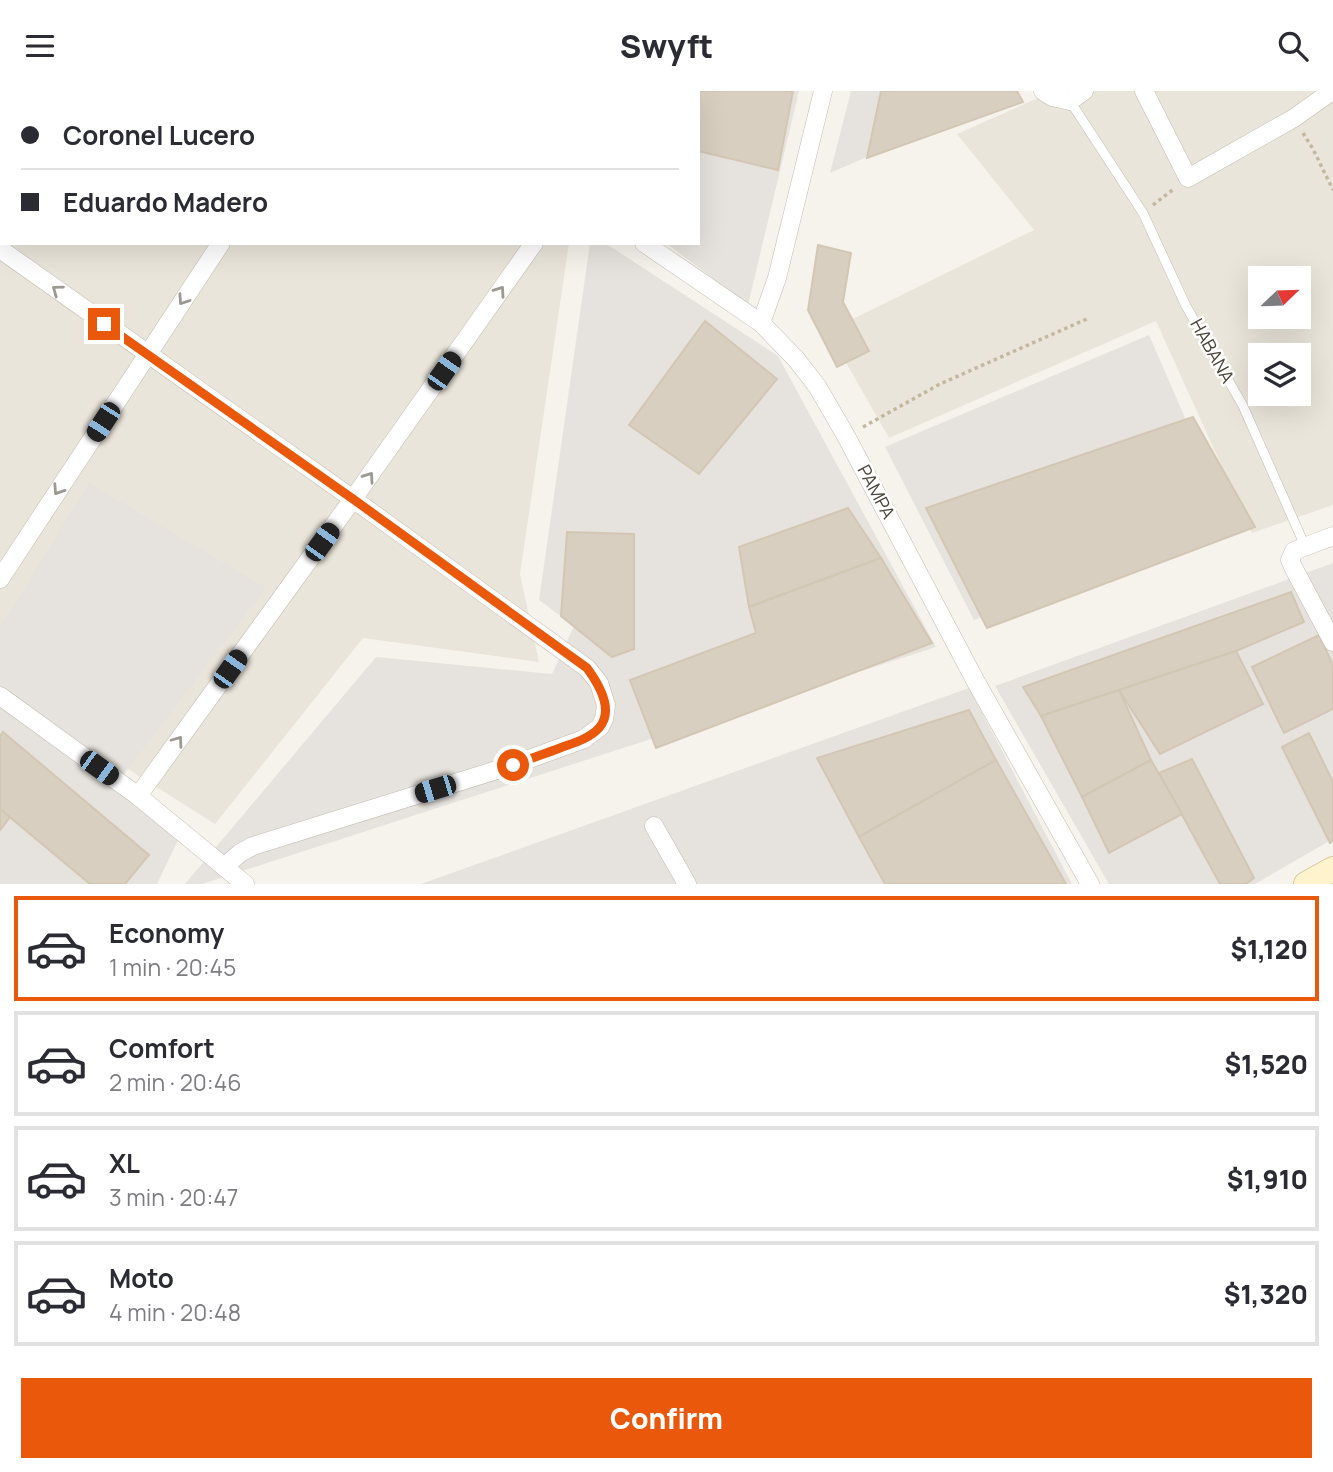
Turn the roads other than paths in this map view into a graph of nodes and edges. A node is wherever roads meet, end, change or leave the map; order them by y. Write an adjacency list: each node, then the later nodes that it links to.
1 (823, 91): 10 (street)
2 (1043, 91): 5 (street)
3 (1144, 91): 4 (street)
4 (1332, 91)
5 (1077, 96): 14 (lane, HABANA)
6 (219, 245): 11 (street, one-way to 11)
7 (533, 245): 12 (street, one-way to 7)
8 (647, 245): 10 (street, PAMPA)
9 (0, 249): 11 (street, one-way to 9)
10 (761, 323): 24 (street, PAMPA)
11 (146, 354): 12 (street); 15 (street, one-way to 15)
12 (353, 499): 18 (street, one-way to 12); 20 (street)
13 (1333, 535): 14 (street)
14 (1305, 546): 16 (street)
15 (0, 579)
16 (1333, 642)
17 (0, 697): 18 (street)
18 (138, 796): 20 (street)
19 (654, 826): 23 (street)
20 (224, 867): 22 (street)
21 (1333, 869): 25 (main road)
22 (245, 884)
23 (687, 884)
24 (1090, 884)
25 (1307, 884)

